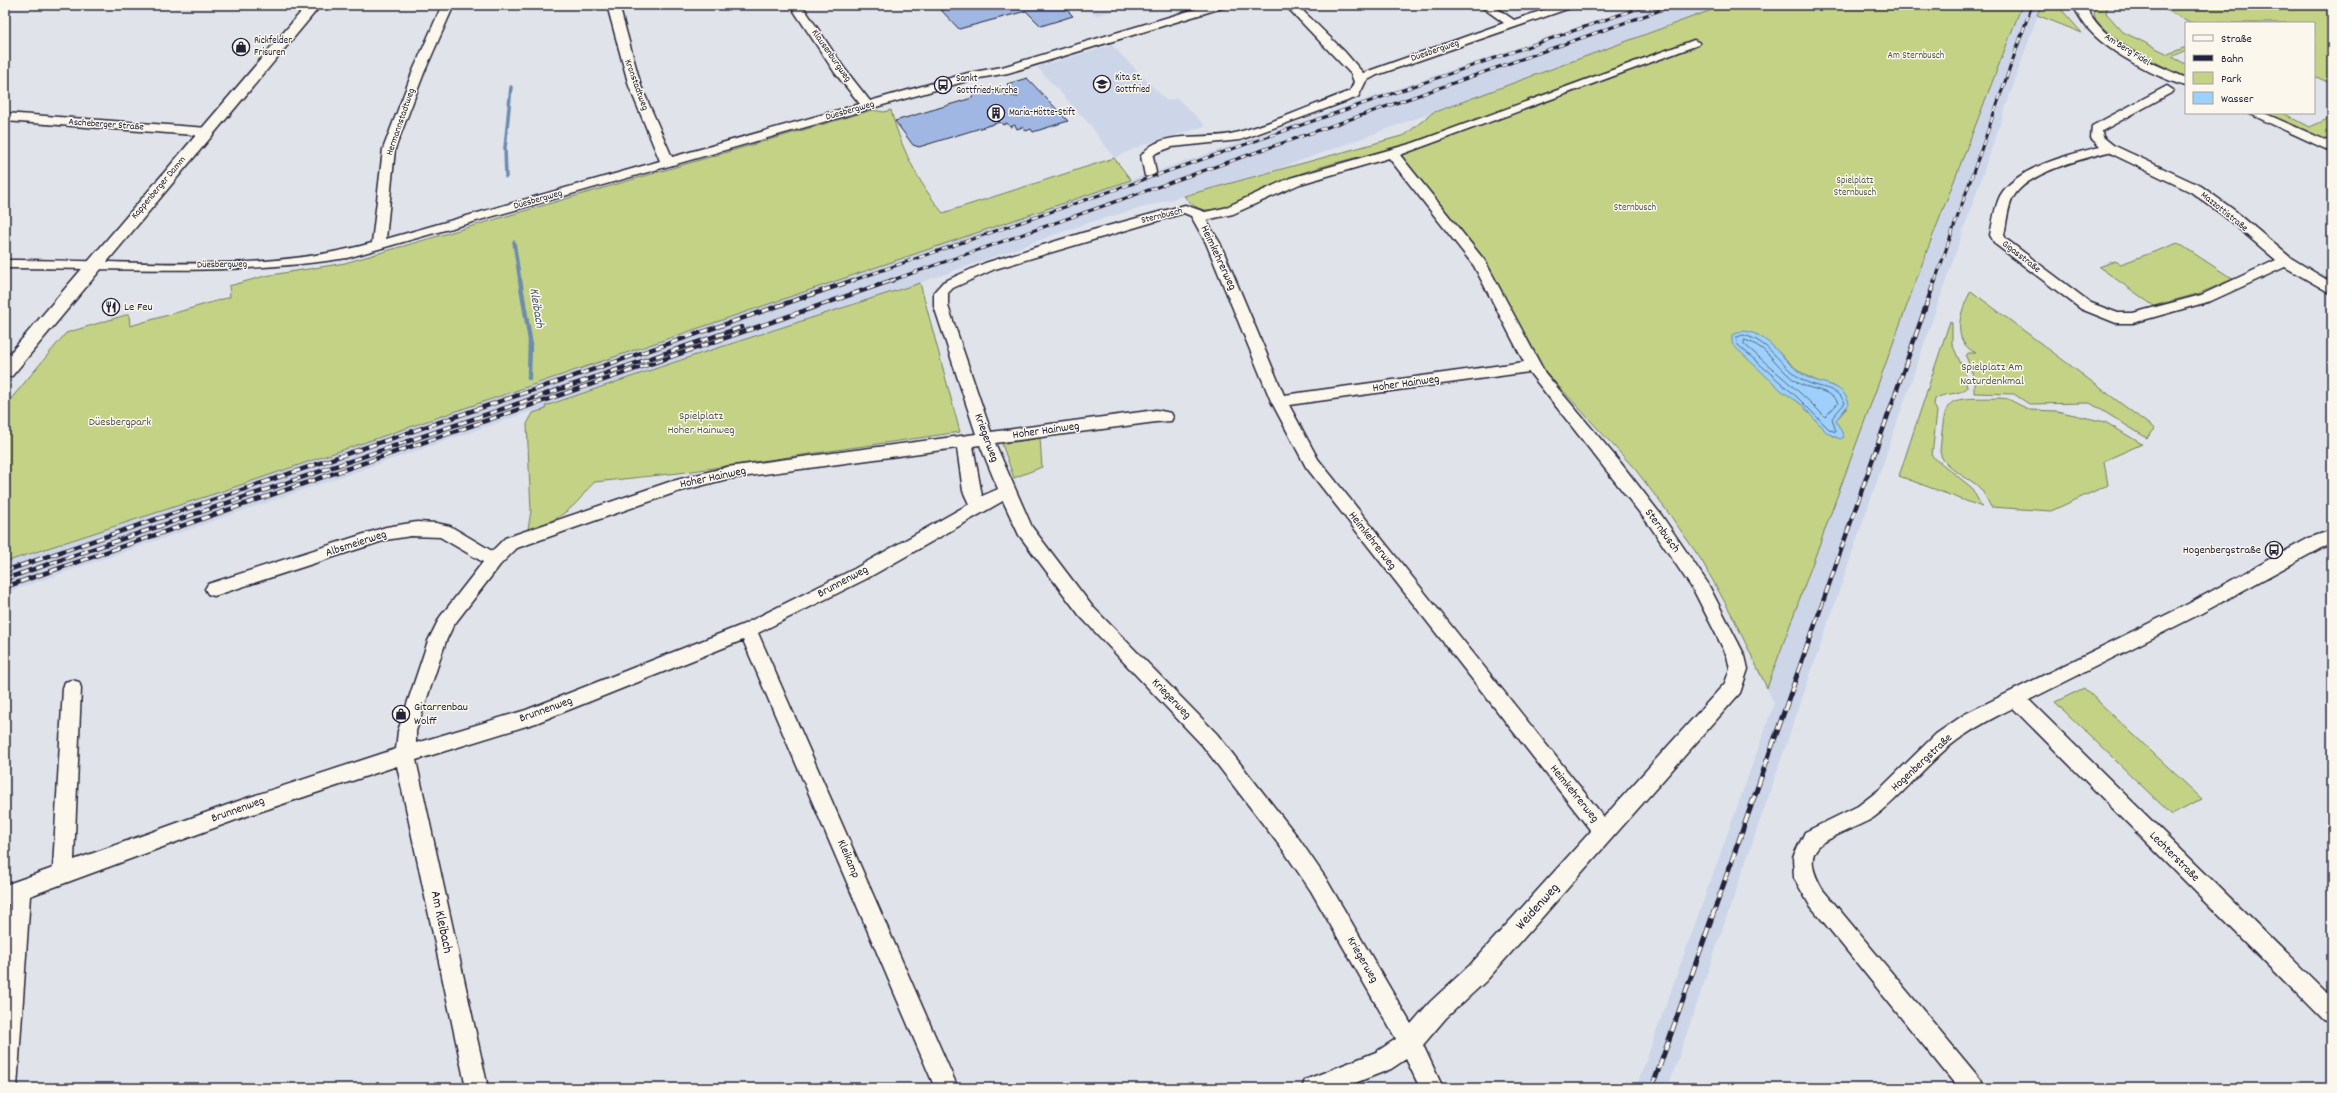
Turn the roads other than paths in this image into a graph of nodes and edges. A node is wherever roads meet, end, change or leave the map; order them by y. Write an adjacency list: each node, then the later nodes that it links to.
1 (314, 5): 20 (main road, Kappenberger Damm)
2 (448, 5): 27 (street, Hermannstadtweg)
3 (613, 5): 24 (street, Kronstadtweg)
4 (796, 5): 17 (street, Klausenburgweg)
5 (1202, 5): 13 (street, Düesbergweg)
6 (1222, 5): 13 (street, Düesbergweg)
7 (1291, 5): 14 (street)
8 (1485, 5): 11 (street)
9 (1569, 5): 11 (street, Düesbergweg)
10 (2079, 5): 15 (street, Am Berg Fidel)
11 (1512, 24): 14 (street, Düesbergweg)
12 (1694, 43): 23 (street, Sternbusch)
13 (972, 76): 17 (street, Düesbergweg)
14 (1360, 80): 25 (street)
15 (2185, 82)
16 (2167, 90): 21 (street)
17 (868, 106): 24 (street, Düesbergweg)
18 (2256, 114): 22 (street)
19 (5, 117): 20 (street, Ascheberger Straße)
20 (208, 132): 30 (main road, Kappenberger Damm)
21 (2109, 148): 28 (street, Mazzottistraße); 28 (street, Gigasstraße)
22 (2332, 148)
23 (1392, 154): 26 (street, Sternbusch); 33 (street, Sternbusch)
24 (668, 163): 27 (street, Düesbergweg)
25 (1150, 173)
26 (1197, 215): 32 (street, Sternbusch); 35 (street, Heimkehrerweg)
27 (378, 246): 30 (street, Düesbergweg)
28 (2286, 261): 31 (street, Mazzottistraße)
29 (5, 264): 30 (street, Düesbergweg)
30 (96, 264): 34 (main road, Kappenberger Damm)
31 (2332, 289)
32 (940, 300): 37 (street, Kriegerweg)
33 (1533, 366): 35 (street, Hoher Hainweg); 45 (street, Sternbusch)
34 (5, 372)
35 (1279, 401): 49 (street, Heimkehrerweg)
36 (1165, 417): 37 (street, Hoher Hainweg)
37 (986, 440): 38 (street, Hoher Hainweg); 39 (street, Kriegerweg)
38 (964, 442): 40 (street); 42 (street, Hoher Hainweg)
39 (1007, 492): 40 (street, Brunnenweg); 53 (street, Kriegerweg)
40 (978, 506): 44 (street, Brunnenweg)
41 (2332, 537): 47 (street, Hogenbergstraße)
42 (494, 560): 43 (street, Albsmeierweg); 48 (street, Hoher Hainweg)
43 (214, 589)
44 (748, 630): 48 (street, Brunnenweg); 56 (street, Kleikamp)
45 (1733, 687): 49 (street, Weidenweg)
46 (72, 688): 50 (street)
47 (2016, 700): 52 (street, Lechterstraße); 59 (street, Hogenbergstraße)
48 (405, 756): 50 (street, Brunnenweg); 55 (street, Am Kleibach)
49 (1604, 832): 53 (street, Weidenweg)
50 (63, 874): 51 (street, Brunnenweg)
51 (12, 893): 54 (street)
52 (2332, 1013)
53 (1410, 1043): 57 (street, Weidenweg); 58 (street, Kriegerweg)
54 (6, 1088)
55 (477, 1088)
56 (947, 1088)
57 (1313, 1088)
58 (1432, 1088)
59 (1973, 1088)

